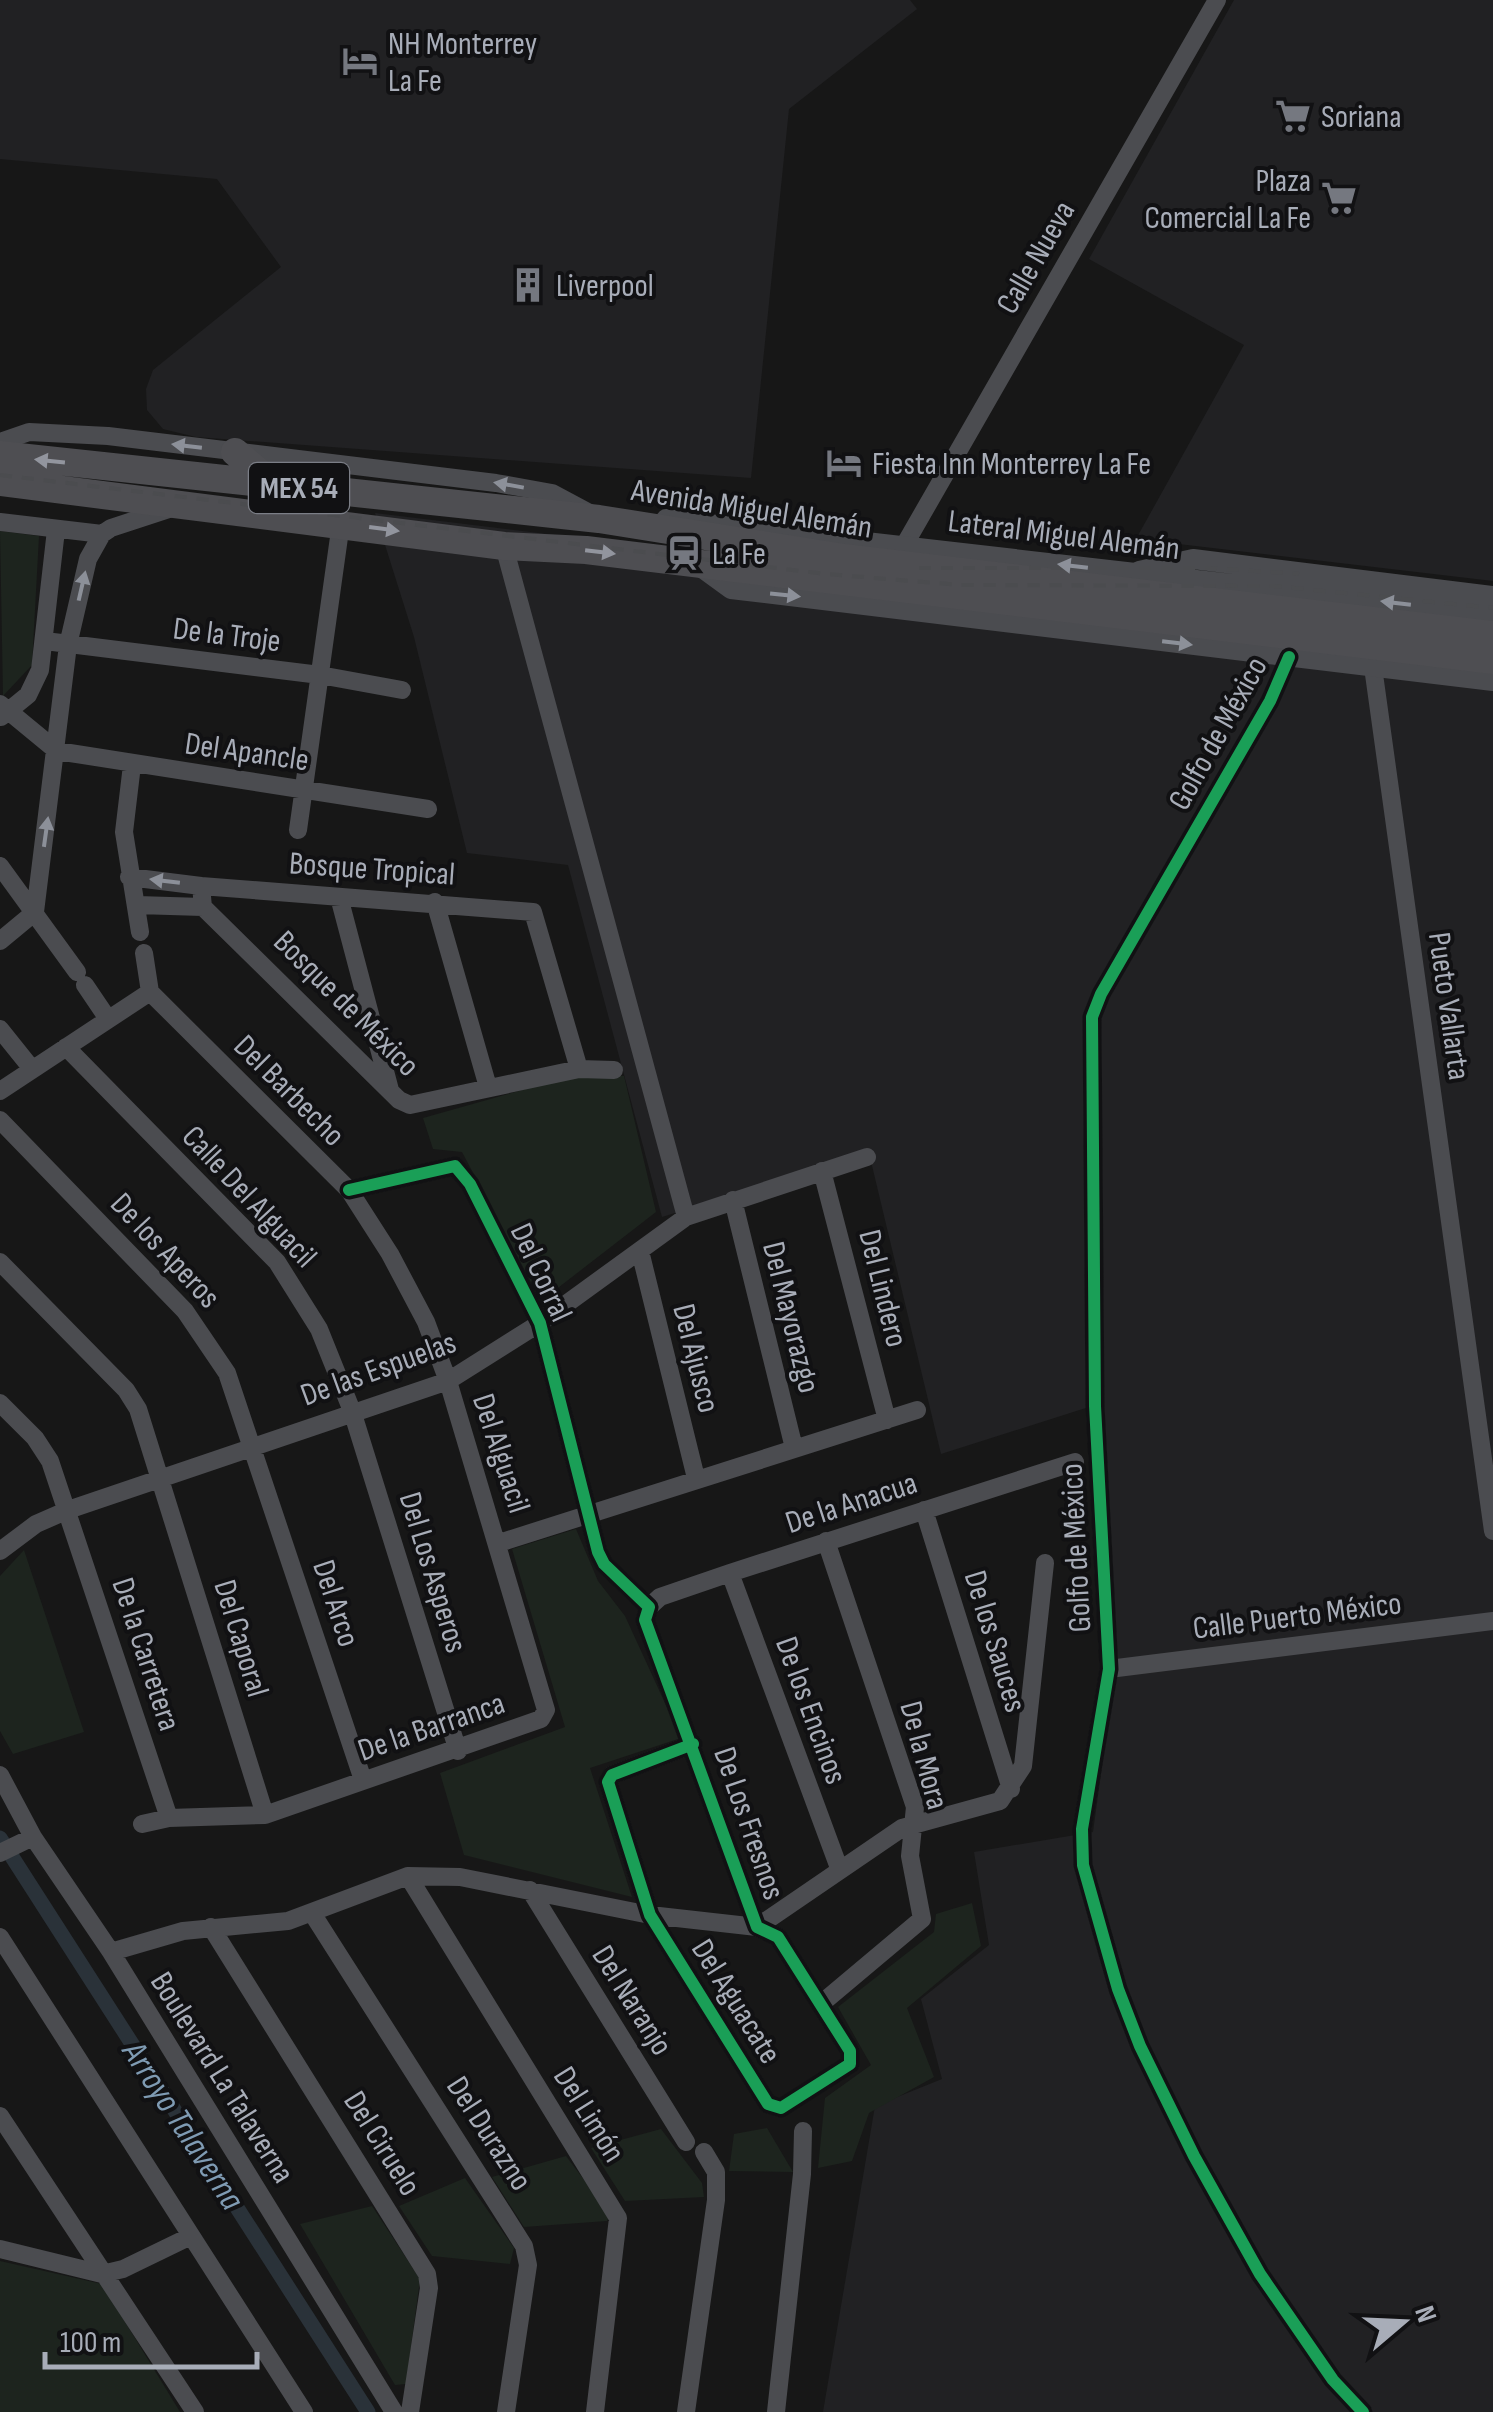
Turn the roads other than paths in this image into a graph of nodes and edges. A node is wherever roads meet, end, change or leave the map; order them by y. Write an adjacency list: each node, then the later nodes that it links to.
1 (1217, 0): 14 (street, Calle Nueva)
2 (0, 442): 3 (street, one-way to 2)
3 (235, 452): 6 (highway); 8 (street, one-way to 3)
4 (0, 455): 6 (highway, Avenida Miguel Alemán / MEX 54, one-way to 4)
5 (0, 482): 7 (highway, Avenida Miguel Alemán / MEX 54)
6 (275, 486): 8 (highway, Avenida Miguel Alemán / MEX 54)
7 (185, 504): 10 (highway, Avenida Miguel Alemán / MEX 54); 13 (street)
8 (599, 519): 11 (highway, Avenida Miguel Alemán / MEX 54)
9 (0, 522): 12 (street)
10 (341, 523): 15 (highway, Avenida Miguel Alemán / MEX 54, one-way to 15); 25 (street)
11 (629, 526): 14 (street, Lateral Miguel Alemán); 17 (highway, Avenida Miguel Alemán / MEX 54)
12 (56, 530): 13 (street); 20 (street)
13 (102, 534): 21 (street, one-way to 13)
14 (905, 544): 18 (street, Lateral Miguel Alemán, one-way to 14)
15 (504, 546): 16 (highway, Avenida Miguel Alemán / MEX 54, one-way to 16); 60 (street)
16 (696, 564): 17 (highway, Avenida Miguel Alemán / MEX 54); 22 (street, one-way to 22)
17 (1080, 598): 19 (highway, Avenida Miguel Alemán / MEX 54); 23 (highway, Avenida Miguel Alemán / MEX 54)
18 (1483, 604)
19 (1493, 635)
20 (45, 641): 21 (street, De la Troje); 28 (street)
21 (68, 645): 25 (street, De la Troje); 29 (street)
22 (1289, 657): 24 (street); 85 (street, Golfo de México)
23 (1493, 660)
24 (1373, 667): 26 (street); 77 (street, Pueto Vallarta)
25 (320, 676): 27 (street, De la Troje); 31 (street)
26 (1493, 681)
27 (402, 690)
28 (2, 711): 29 (street)
29 (58, 751): 30 (street, Del Apancle); 41 (street, one-way to 29)
30 (132, 765): 31 (street, Del Apancle); 35 (street)
31 (304, 788): 32 (street, Del Apancle); 33 (street)
32 (428, 809)
33 (298, 830)
34 (0, 866): 41 (street)
35 (130, 877): 36 (street, Bosque Tropical, one-way to 35); 39 (street)
36 (201, 886): 37 (street, Bosque Tropical); 40 (street)
37 (339, 897): 38 (street, Bosque Tropical); 53 (street)
38 (435, 902): 50 (street, Bosque Tropical); 52 (street)
39 (137, 905): 40 (street); 42 (street)
40 (203, 908): 53 (street, Bosque de México)
41 (35, 912): 43 (street); 46 (street)
42 (140, 932)
43 (0, 941)
44 (144, 953): 45 (street)
45 (150, 992): 46 (street); 58 (street, Del Barbecho)
46 (108, 1019): 48 (street)
47 (0, 1029): 49 (street)
48 (66, 1047): 49 (street); 67 (street, Calle Del Alguacil)
49 (32, 1069): 54 (street)
50 (579, 1069): 51 (street, Bosque de México); 52 (street, Bosque de México)
51 (614, 1070)
52 (488, 1087): 53 (street, Bosque de México)
53 (390, 1090)
54 (0, 1091)
55 (0, 1120): 69 (street, De los Aperos)
56 (867, 1157): 57 (street, De las Espuelas)
57 (822, 1171): 59 (street, De las Espuelas); 68 (street, Del Lindero)
58 (349, 1190): 63 (street, Del Corral); 64 (street, Del Barbecho)
59 (732, 1200): 60 (street, De las Espuelas); 70 (street, Del Mayorazgo)
60 (686, 1216): 61 (street, De las Espuelas)
61 (640, 1252): 63 (street, De las Espuelas); 73 (street, Del Ajusco)
62 (0, 1262): 72 (street)
63 (540, 1323): 64 (street, De las Espuelas); 76 (street, Del Corral)
64 (448, 1381): 67 (street, De las Espuelas); 79 (street, Del Alguacil)
65 (0, 1403): 74 (street)
66 (917, 1410): 68 (street)
67 (352, 1411): 69 (street, De las Espuelas); 87 (street, Del Los Asperos)
68 (887, 1420): 70 (street)
69 (254, 1444): 72 (street, De las Espuelas); 89 (street, Del Arco)
70 (794, 1448): 73 (street)
71 (1075, 1462): 75 (street, De la Anacua)
72 (162, 1478): 74 (street, De las Espuelas); 91 (street, Del Caporal)
73 (696, 1478): 76 (street)
74 (68, 1510): 80 (street, De las Espuelas); 92 (street, De la Carretera)
75 (924, 1510): 78 (street, De la Anacua); 90 (street, De los Sauces)
76 (589, 1514): 79 (street); 83 (street)
77 (1493, 1531)
78 (826, 1541): 82 (street, De la Anacua); 93 (street, De la Mora)
79 (499, 1543): 87 (street, De la Barranca)
80 (0, 1551)
81 (1046, 1563): 90 (street)
82 (730, 1573): 83 (street, De la Anacua); 97 (street, De los Encinos)
83 (649, 1607): 86 (street, De Los Fresnos)
84 (1493, 1621): 85 (street, Calle Puerto México)
85 (1109, 1669): 123 (street, Golfo de México)
86 (693, 1744): 101 (street, Del Aguacate); 103 (street, De Los Fresnos)
87 (458, 1752): 89 (street, De la Barranca)
88 (0, 1774): 95 (street, Boulevard La Talaverna)
89 (364, 1780): 91 (street, De la Barranca)
90 (1011, 1789): 93 (street)
91 (264, 1815): 92 (street, De la Barranca)
92 (170, 1818): 94 (street, De la Barranca)
93 (916, 1823): 97 (street); 106 (street, De la Mora)
94 (142, 1824)
95 (27, 1840): 96 (street); 105 (street, Boulevard La Talaverna)
96 (0, 1853)
97 (839, 1868): 103 (street)
98 (408, 1876): 99 (street); 100 (street); 120 (street, Del Limón)
99 (530, 1890): 101 (street); 110 (street, Del Naranjo)
100 (312, 1913): 102 (street); 119 (street, Del Durazno)
101 (650, 1916): 103 (street); 107 (street, Del Aguacate)
102 (211, 1927): 105 (street); 118 (street, Del Ciruelo)
103 (757, 1927): 106 (street, De Los Fresnos)
104 (0, 1936): 112 (street)
105 (111, 1952): 117 (street, Boulevard La Talaverna)
106 (822, 2003): 107 (street, De Los Fresnos)
107 (782, 2108)
108 (0, 2116): 114 (street)
109 (803, 2131): 122 (street)
110 (686, 2142)
111 (704, 2152): 121 (street)
112 (191, 2236): 114 (street); 116 (street)
113 (0, 2249): 114 (street)
114 (102, 2274): 115 (street)
115 (196, 2412)
116 (304, 2412)
117 (394, 2412)
118 (410, 2412)
119 (506, 2412)
120 (595, 2412)
121 (686, 2412)
122 (776, 2412)
123 (1364, 2412)

